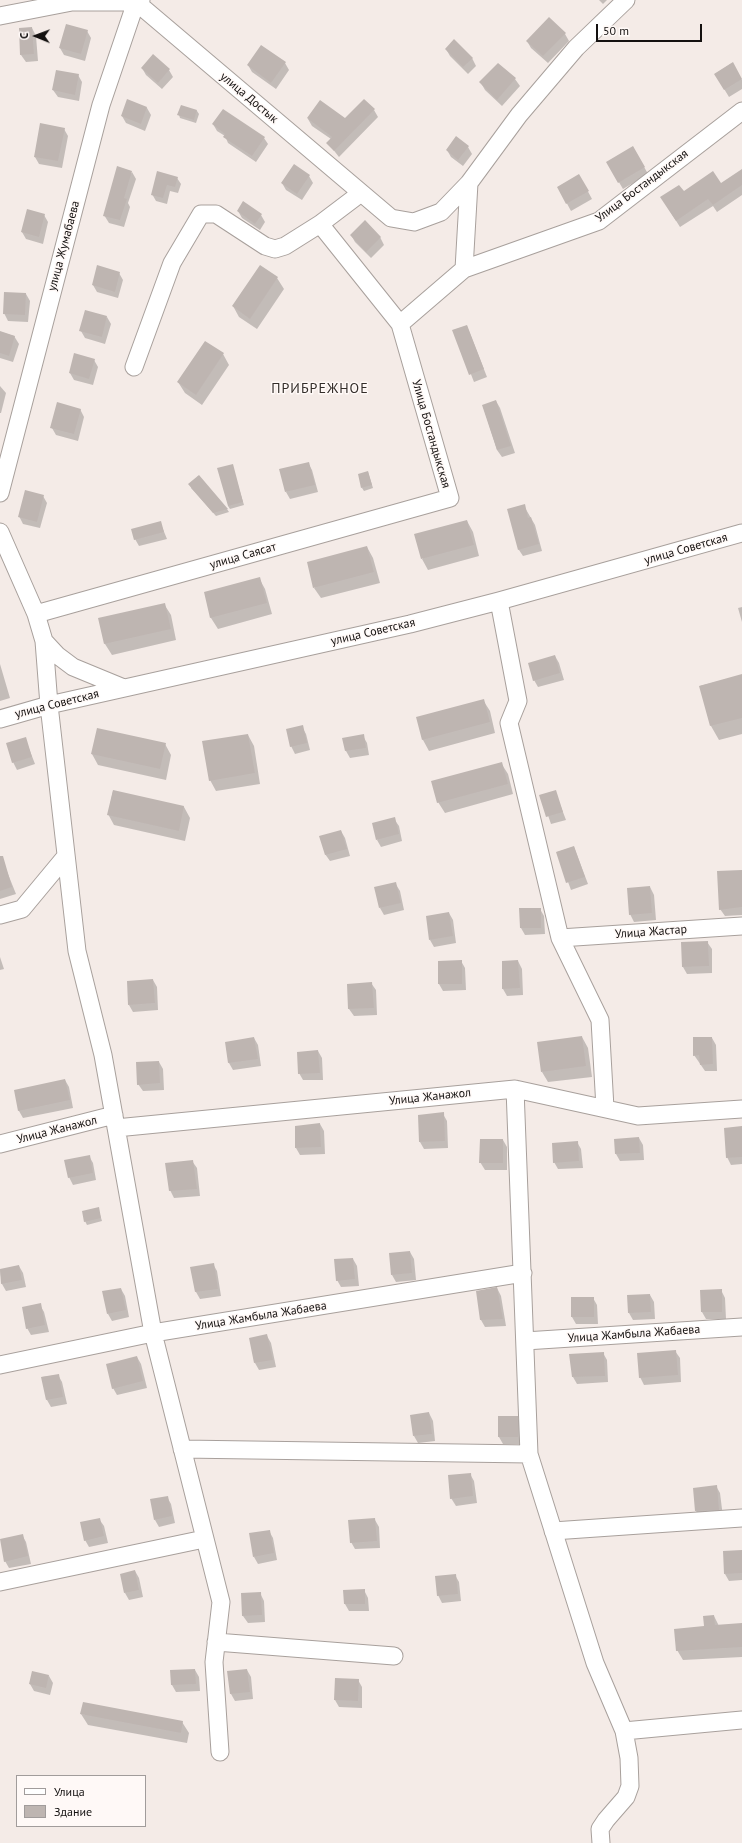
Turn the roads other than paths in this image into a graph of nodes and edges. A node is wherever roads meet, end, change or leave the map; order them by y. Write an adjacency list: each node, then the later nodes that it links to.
1 (626, 0): 6 (street)
2 (72, 1): 3 (street); 4 (street)
3 (138, 1): 7 (street, улица Достык); 12 (street, улица Жумабаева)
4 (0, 16)
5 (742, 111): 9 (street, Улица Бостандыкская)
6 (469, 183): 7 (street); 9 (street)
7 (361, 194): 8 (street)
8 (320, 224): 10 (street, Улица Бостандыкская); 11 (street)
9 (464, 269): 10 (street, Улица Бостандыкская)
10 (400, 324): 13 (street, Улица Бостандыкская)
11 (134, 367)
12 (0, 493)
13 (450, 498): 17 (street, улица Саясат)
14 (0, 532): 17 (street)
15 (742, 532): 16 (street, улица Советская)
16 (499, 601): 19 (street, улица Советская); 25 (street)
17 (36, 614): 18 (street)
18 (44, 641): 19 (street); 20 (street)
19 (124, 688): 20 (street, улица Советская)
20 (49, 705): 21 (street, улица Советская); 22 (street)
21 (0, 719)
22 (66, 856): 23 (street); 29 (street)
23 (0, 915)
24 (742, 926): 25 (street, Улица Жастар)
25 (560, 938): 27 (street)
26 (515, 1089): 27 (street, Улица Жанажол); 29 (street, Улица Жанажол); 31 (street)
27 (605, 1108): 28 (street, Улица Жанажол)
28 (742, 1109)
29 (115, 1121): 30 (street, Улица Жанажол); 33 (street)
30 (0, 1144)
31 (523, 1273): 33 (street, Улица Жамбыла Жабаева); 34 (street)
32 (742, 1327): 34 (street, Улица Жамбыла Жабаева)
33 (153, 1333): 35 (street, Улица Жамбыла Жабаева); 36 (street)
34 (525, 1341): 37 (street)
35 (0, 1364)
36 (182, 1449): 37 (street); 40 (street)
37 (529, 1454): 39 (street)
38 (742, 1518): 39 (street)
39 (553, 1531): 45 (street)
40 (204, 1539): 41 (street); 42 (street)
41 (0, 1582)
42 (216, 1642): 43 (street); 46 (street)
43 (394, 1656)
44 (742, 1720): 45 (street)
45 (624, 1731): 47 (street)
46 (220, 1752)
47 (600, 1843)

